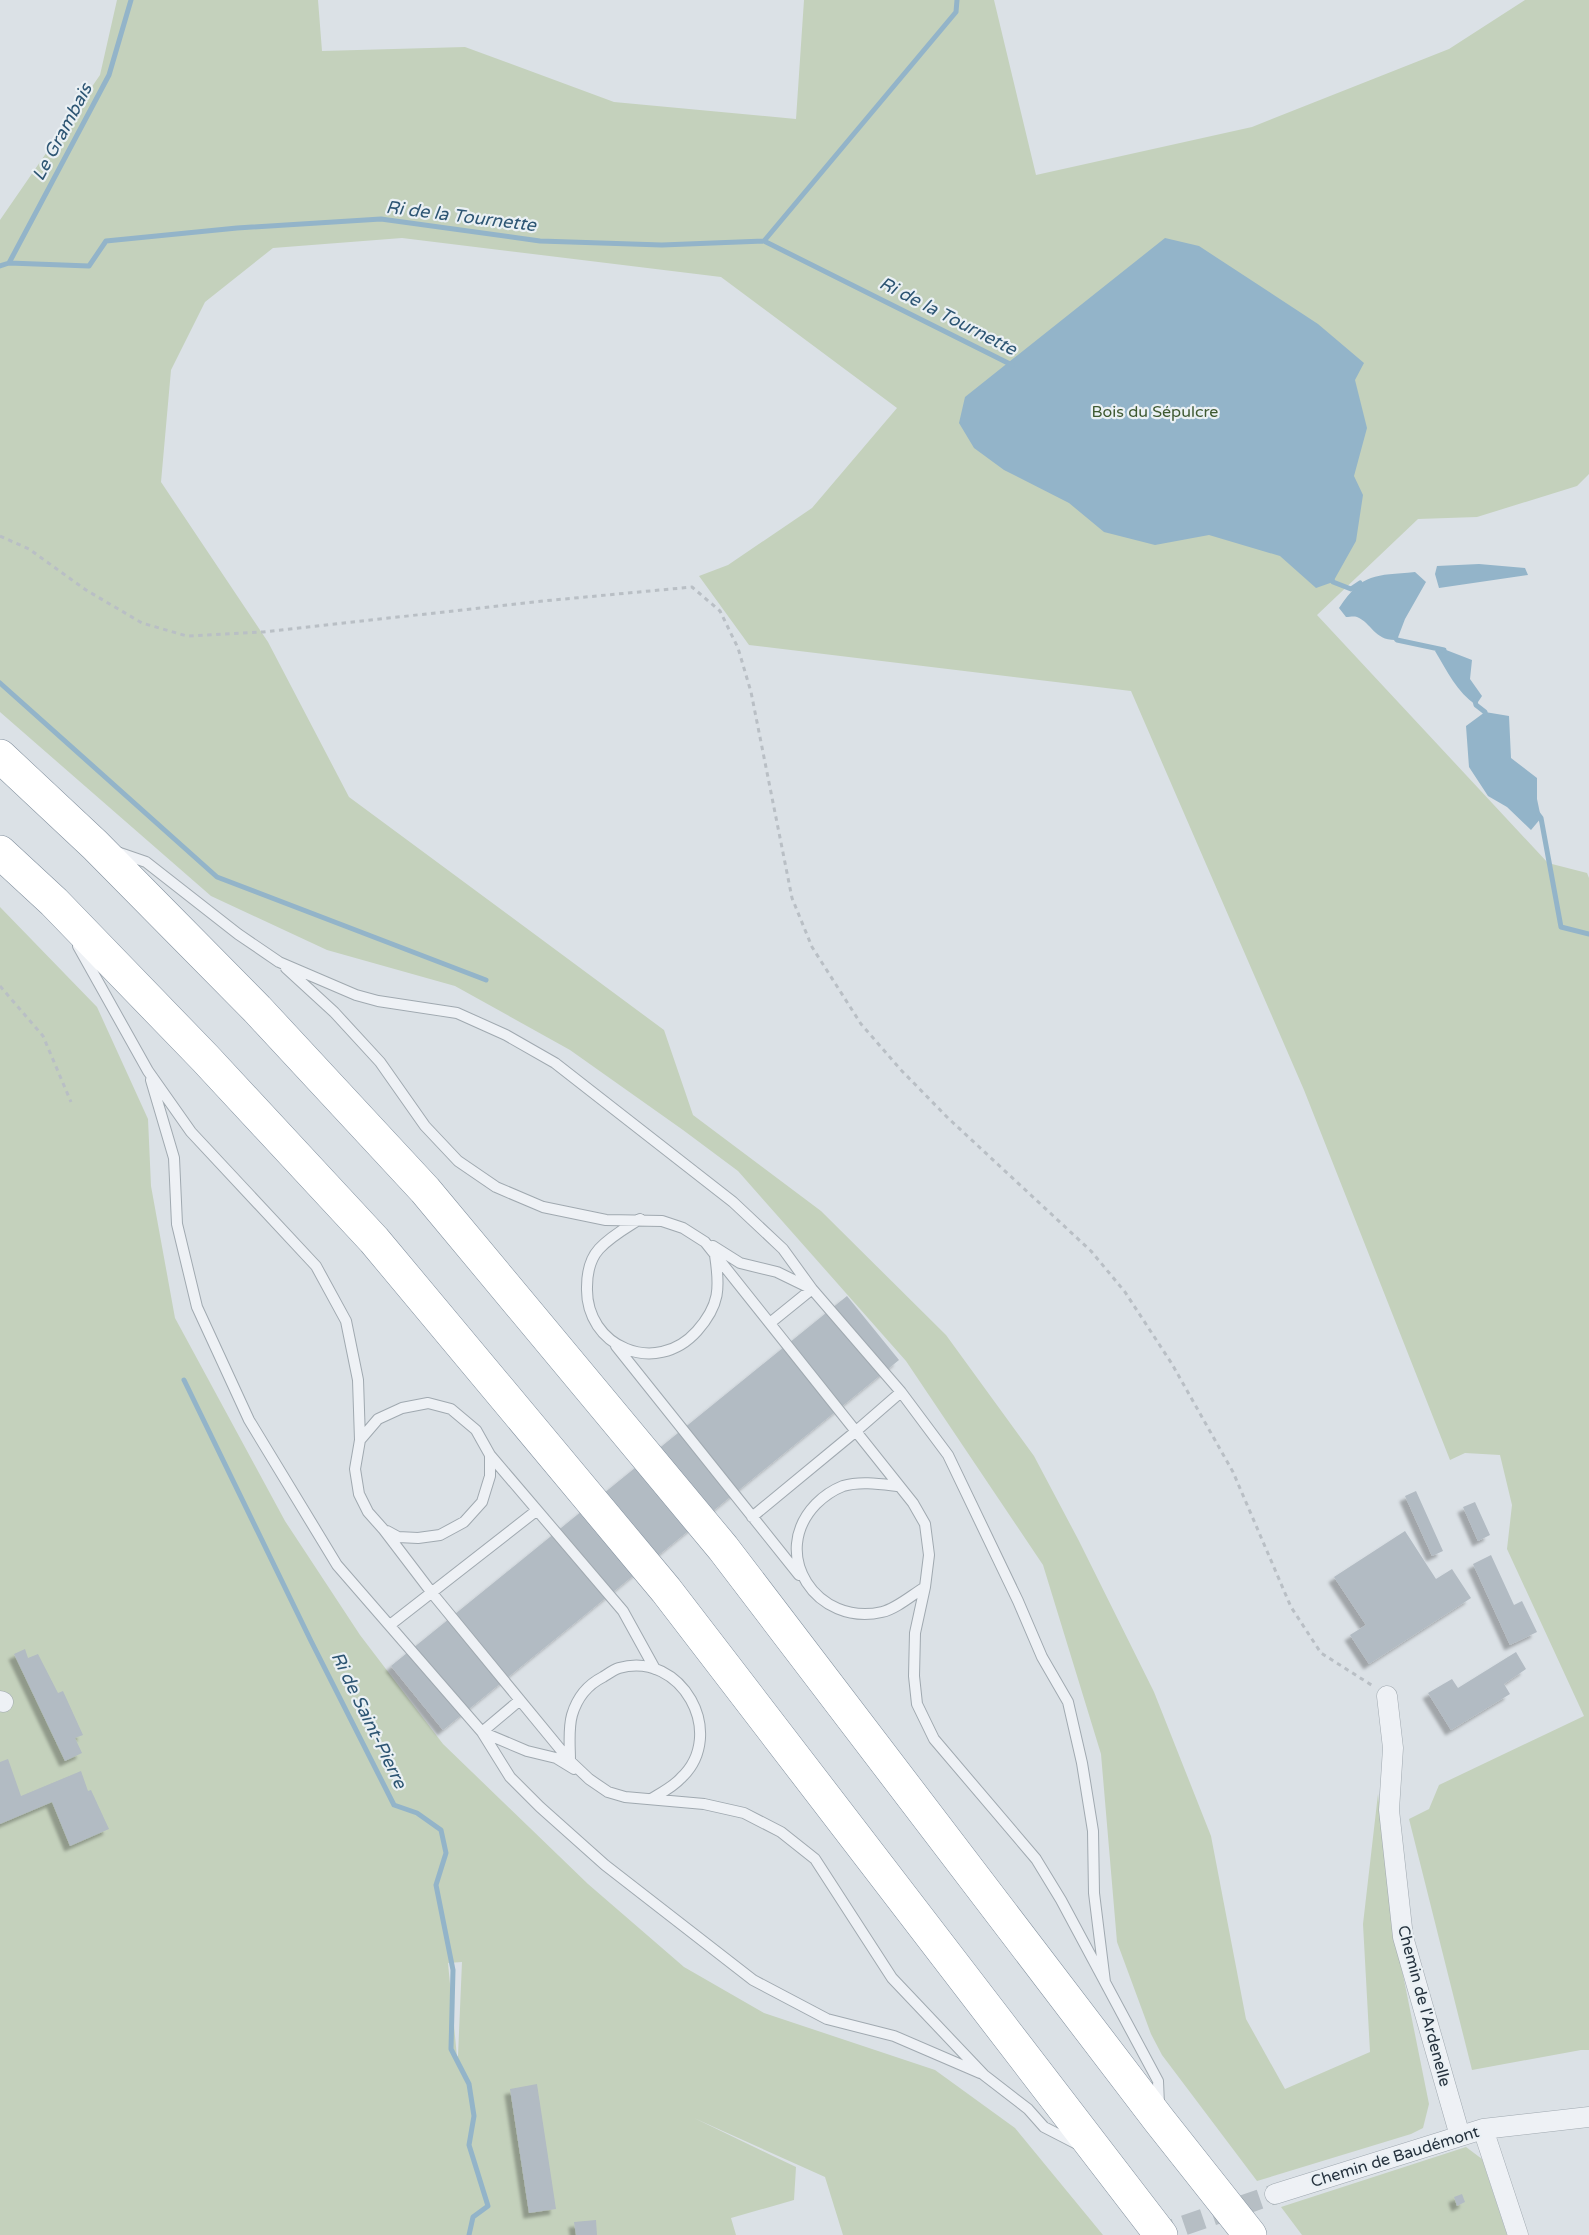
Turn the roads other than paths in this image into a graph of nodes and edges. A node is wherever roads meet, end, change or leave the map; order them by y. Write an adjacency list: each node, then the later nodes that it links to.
1 (0, 756): 2 (highway)
2 (94, 845): 5 (lane); 35 (highway)
3 (0, 852): 4 (highway)
4 (54, 902): 6 (lane); 38 (highway)
5 (279, 962): 7 (lane); 10 (lane)
6 (148, 1071): 15 (lane); 24 (lane)
7 (641, 1219): 8 (lane); 12 (lane)
8 (705, 1242): 9 (lane); 10 (lane)
9 (714, 1252): 11 (lane); 12 (lane)
10 (812, 1289): 11 (lane); 13 (lane)
11 (770, 1323): 14 (lane)
12 (614, 1343): 19 (lane)
13 (901, 1392): 14 (lane); 32 (lane)
14 (855, 1432): 17 (lane); 19 (lane)
15 (360, 1440): 16 (lane); 20 (lane)
16 (490, 1455): 18 (lane); 20 (lane)
17 (897, 1486): 21 (lane); 22 (lane)
18 (536, 1511): 23 (lane); 25 (lane)
19 (752, 1517): 21 (lane)
20 (384, 1530): 23 (lane)
21 (803, 1580): 22 (lane)
22 (925, 1587): 32 (lane)
23 (432, 1593): 24 (lane); 27 (lane)
24 (390, 1625): 28 (lane)
25 (655, 1669): 29 (lane); 31 (lane)
26 (1387, 1695): 37 (street, Chemin de l'Ardenelle)
27 (520, 1700): 28 (lane); 29 (lane)
28 (482, 1732): 30 (lane); 33 (lane)
29 (570, 1761): 30 (lane)
30 (590, 1779): 31 (lane)
31 (651, 1799): 33 (lane)
32 (1105, 1982): 35 (lane)
33 (984, 2075): 38 (lane)
34 (1589, 2117): 36 (street, Chemin de Baudémont)
35 (1159, 2120): 41 (highway)
36 (1483, 2129): 37 (street, Chemin de Baudémont); 42 (street)
37 (1460, 2136): 39 (street, Chemin de Baudémont)
38 (1098, 2155): 40 (highway)
39 (1275, 2194)
40 (1161, 2235)
41 (1250, 2235)
42 (1518, 2235)

